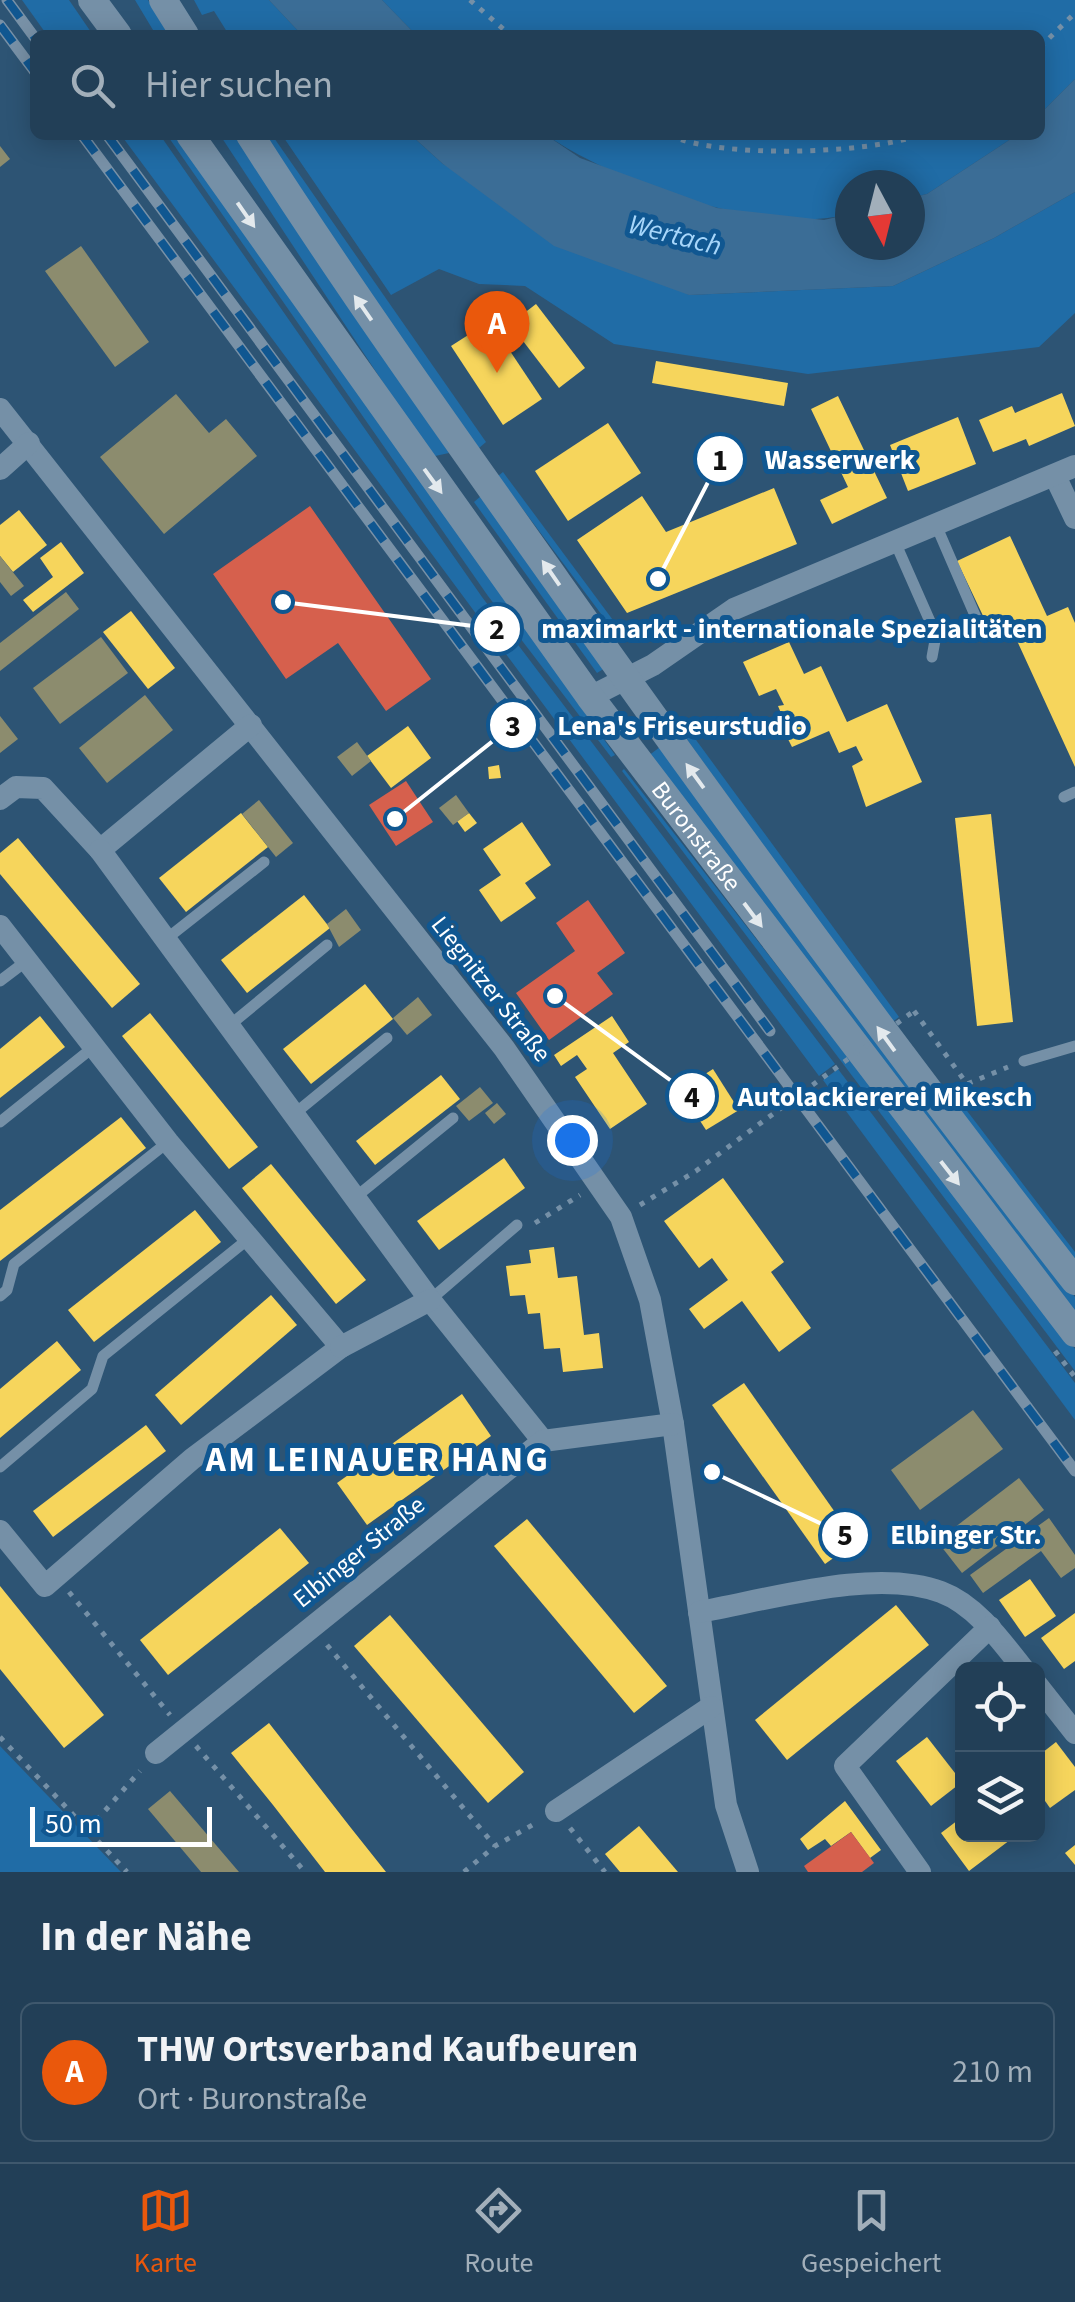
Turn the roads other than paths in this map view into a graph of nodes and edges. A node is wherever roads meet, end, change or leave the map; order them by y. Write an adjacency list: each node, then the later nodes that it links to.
1 (92, 0): 3 (street)
2 (163, 0): 4 (street)
3 (114, 30)
4 (182, 30)
5 (194, 140): 17 (street, Buronstraße, one-way to 17)
6 (253, 140): 16 (street, Buronstraße, one-way to 6)
7 (0, 409): 8 (street, Liegnitzer Straße)
8 (29, 443): 9 (street); 18 (street, Liegnitzer Straße)
9 (0, 470)
10 (1065, 471): 11 (street); 12 (street)
11 (1075, 518)
12 (936, 525): 13 (street); 14 (lane)
13 (895, 542): 15 (lane); 16 (street)
14 (984, 636)
15 (932, 656)
16 (628, 681): 17 (street); 39 (street, Buronstraße, one-way to 16)
17 (590, 697): 42 (street, Buronstraße, one-way to 42)
18 (251, 724): 20 (street); 44 (street, Liegnitzer Straße)
19 (0, 799): 20 (street)
20 (100, 850): 23 (street)
21 (264, 862): 23 (lane)
22 (0, 926): 25 (street)
23 (165, 940): 27 (street)
24 (326, 945): 27 (lane)
25 (29, 959): 26 (lane); 29 (street)
26 (0, 981)
27 (230, 1025): 32 (street)
28 (387, 1038): 32 (lane)
29 (96, 1045): 34 (lane); 35 (street)
30 (1075, 1046): 31 (lane)
31 (1024, 1060)
32 (294, 1114): 36 (street)
33 (453, 1118): 36 (lane)
34 (0, 1122)
35 (168, 1142): 38 (street); 40 (lane)
36 (357, 1196): 41 (street)
37 (516, 1224): 41 (lane)
38 (247, 1240): 43 (street); 46 (lane)
39 (1075, 1282)
40 (4, 1293)
41 (430, 1300): 43 (street); 45 (street)
42 (1075, 1333)
43 (341, 1347): 47 (street)
44 (673, 1424): 45 (street); 48 (street, Liegnitzer Straße)
45 (543, 1440): 54 (street, Elbinger Straße)
46 (0, 1467)
47 (0, 1531)
48 (699, 1612): 49 (street); 52 (street, Liegnitzer Straße)
49 (990, 1627): 50 (street); 57 (street)
50 (1018, 1662)
51 (1045, 1695): 53 (street)
52 (711, 1707): 55 (street); 56 (street, Liegnitzer Straße)
53 (1075, 1733)
54 (156, 1753)
55 (556, 1811)
56 (748, 1872)
57 (920, 1872)

